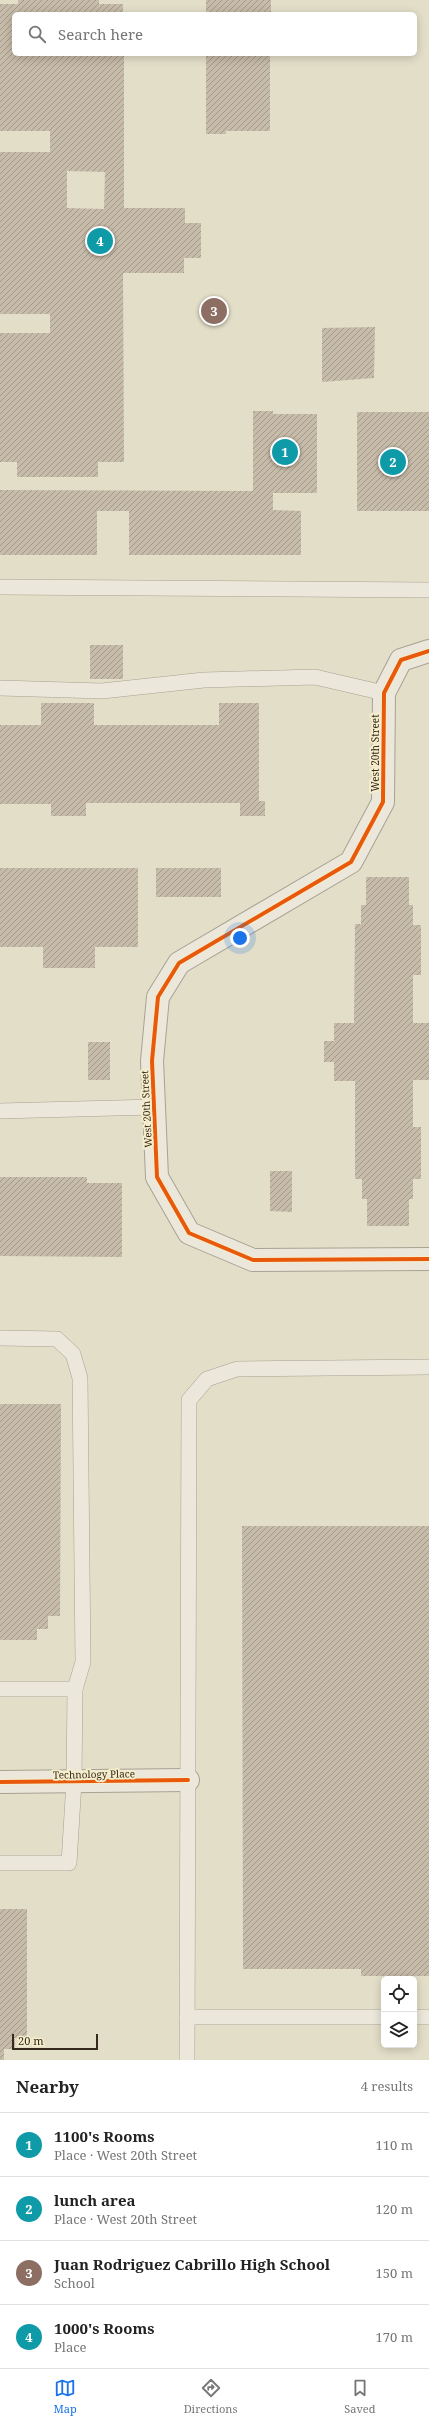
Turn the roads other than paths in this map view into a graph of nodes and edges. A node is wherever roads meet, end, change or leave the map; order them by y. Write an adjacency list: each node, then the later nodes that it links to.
1 (0, 587): 2 (lane)
2 (429, 590)
3 (429, 651): 5 (street, West 20th Street)
4 (0, 688): 5 (lane)
5 (384, 693): 6 (street, West 20th Street)
6 (154, 1106): 7 (lane); 8 (street, West 20th Street)
7 (0, 1111)
8 (429, 1259)
9 (0, 1338): 12 (lane)
10 (429, 1367): 13 (lane)
11 (0, 1689): 12 (lane)
12 (75, 1689): 15 (lane)
13 (188, 1780): 15 (street, Technology Place); 17 (lane)
14 (0, 1782): 15 (street, Technology Place)
15 (74, 1782): 16 (lane)
16 (0, 1863)
17 (187, 2017): 18 (lane); 21 (lane)
18 (381, 2017)
19 (417, 2017): 20 (lane)
20 (429, 2018)
21 (187, 2060)

